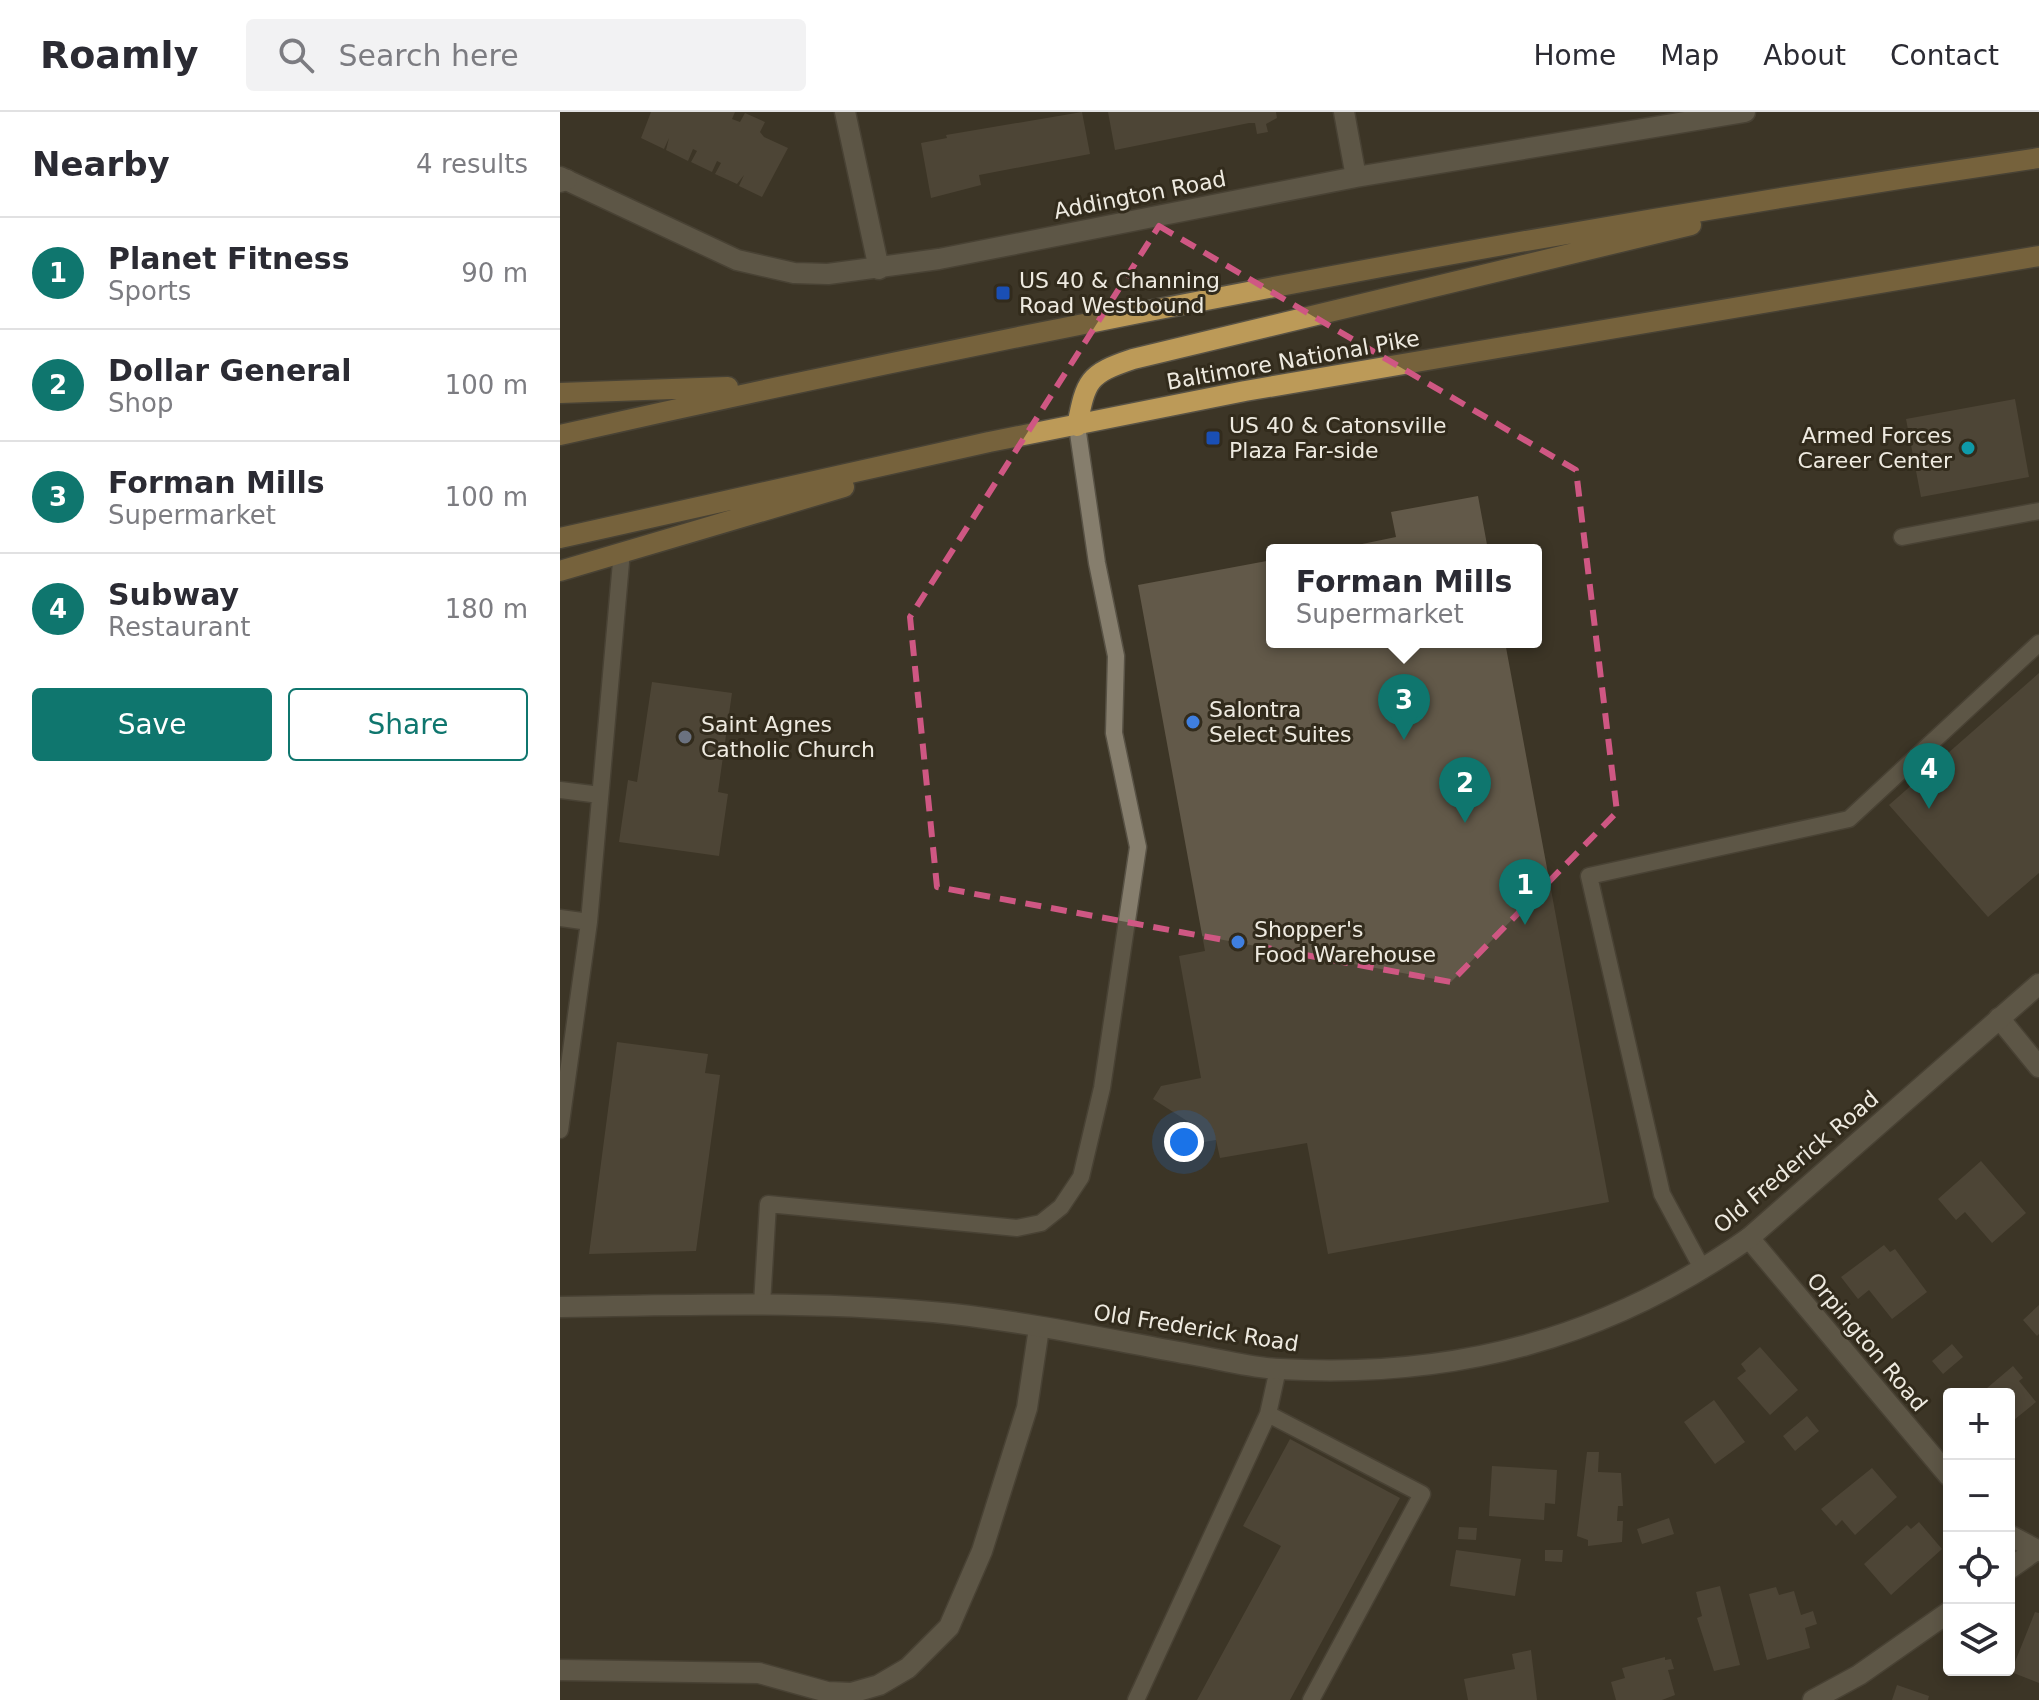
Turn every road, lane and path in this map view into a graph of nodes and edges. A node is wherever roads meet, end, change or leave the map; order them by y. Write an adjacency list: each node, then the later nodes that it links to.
1 (845, 112): 9 (street)
2 (1344, 112): 5 (street)
3 (1745, 112): 5 (street, Addington Road)
4 (2039, 158): 7 (main road)
5 (1356, 177): 9 (street, Addington Road)
6 (562, 180): 9 (street, Addington Road)
7 (1778, 196): 10 (main road); 12 (main road)
8 (2039, 256): 12 (main road, Baltimore National Pike)
9 (879, 269)
10 (784, 384): 11 (main road); 13 (main road)
11 (560, 393)
12 (1077, 426): 14 (main road, Baltimore National Pike); 31 (lane)
13 (560, 435)
14 (989, 442): 17 (main road, Baltimore National Pike); 18 (main road)
15 (2039, 511): 16 (lane)
16 (1902, 537)
17 (560, 538)
18 (622, 551): 19 (main road); 22 (lane)
19 (560, 571)
20 (2039, 643): 30 (lane)
21 (560, 790): 22 (lane)
22 (600, 795): 24 (lane)
23 (560, 918): 24 (lane)
24 (589, 922): 28 (lane)
25 (2039, 984): 26 (street, Old Frederick Road)
26 (1999, 1018): 27 (street); 29 (street, Old Frederick Road)
27 (2039, 1067)
28 (560, 1130)
29 (1749, 1238): 30 (street, Old Frederick Road); 36 (street, Orpington Road)
30 (1703, 1270): 34 (street, Old Frederick Road)
31 (762, 1304): 32 (street, Old Frederick Road); 33 (street, Old Frederick Road)
32 (560, 1307)
33 (1039, 1328): 34 (street, Old Frederick Road); 41 (street)
34 (1278, 1369): 35 (lane)
35 (1268, 1414): 42 (lane); 43 (lane)
36 (1943, 1469)
37 (2015, 1538): 38 (street)
38 (2038, 1551): 39 (street)
39 (2015, 1565)
40 (1943, 1616): 44 (street)
41 (560, 1670)
42 (1136, 1700)
43 (1311, 1700)
44 (1813, 1700)

